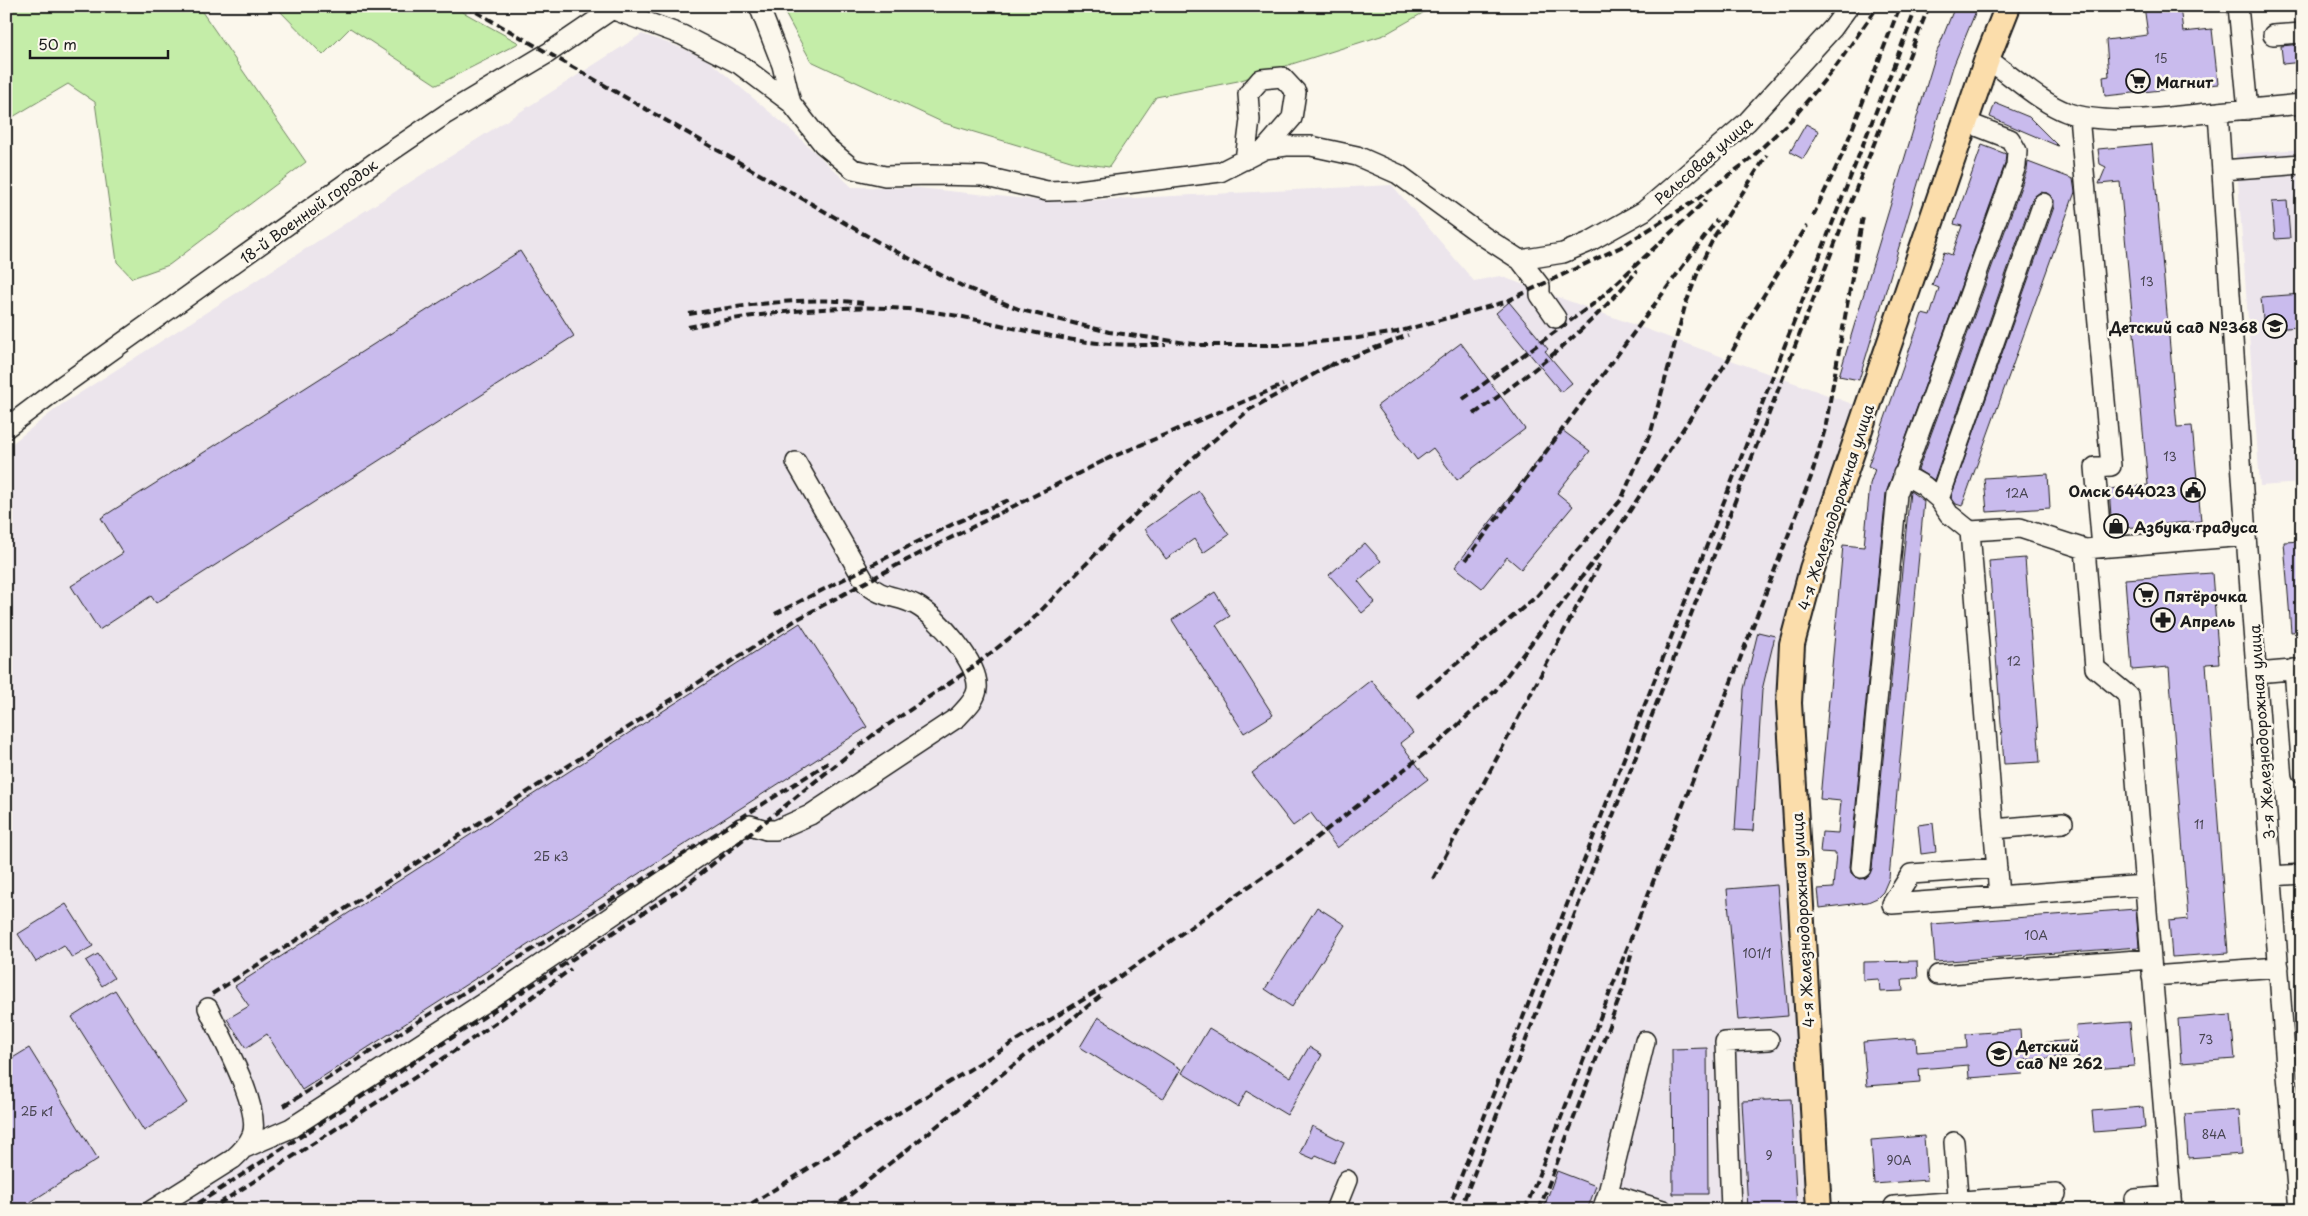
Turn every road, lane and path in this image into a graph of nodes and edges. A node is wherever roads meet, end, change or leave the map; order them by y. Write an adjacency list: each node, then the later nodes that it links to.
1 (758, 6): 9 (street)
2 (1849, 6): 20 (street, Рельсовая улица)
3 (2008, 6): 8 (main road, 4-я Железнодорожная улица)
4 (2238, 6): 11 (street)
5 (616, 8): 9 (street); 22 (street, 18-й Военный городок)
6 (2302, 33): 7 (street)
7 (2273, 35)
8 (1987, 59): 13 (street); 14 (main road, 4-я Железнодорожная улица)
9 (791, 102): 16 (street)
10 (2302, 104): 11 (street)
11 (2248, 110): 12 (street)
12 (2218, 112): 13 (street); 18 (street, 3-я Железнодорожная улица)
13 (2079, 116): 28 (street)
14 (1966, 122): 24 (street); 59 (main road, 4-я Железнодорожная улица)
15 (1265, 149): 16 (street); 16 (street); 20 (street)
16 (1245, 160)
17 (2302, 164): 18 (street)
18 (2222, 170): 27 (street, 3-я Железнодорожная улица)
19 (2043, 203): 25 (street)
20 (1520, 260): 21 (street)
21 (1556, 318)
22 (6, 428)
23 (796, 462): 47 (street)
24 (1903, 474): 25 (street); 34 (street)
25 (1939, 499): 26 (street)
26 (1970, 532): 28 (street); 33 (street)
27 (2246, 536): 28 (street); 30 (street, 3-я Железнодорожная улица)
28 (2094, 548): 38 (street)
29 (2298, 669): 30 (street); 31 (street)
30 (2257, 672): 37 (street, 3-я Железнодорожная улица)
31 (2302, 773)
32 (2063, 824): 33 (street)
33 (1994, 829): 35 (street)
34 (1861, 868)
35 (1997, 868): 39 (street); 39 (street)
36 (2302, 874): 37 (street)
37 (2272, 876): 41 (street, 3-я Железнодорожная улица)
38 (2145, 885): 39 (street); 40 (street)
39 (1999, 896)
40 (2151, 967): 41 (street); 42 (street); 52 (street)
41 (2278, 967): 60 (street, 3-я Железнодорожная улица)
42 (1938, 975)
43 (208, 1008): 47 (street)
44 (1769, 1040): 58 (street)
45 (1645, 1041): 51 (street)
46 (1954, 1142): 54 (street)
47 (245, 1148): 55 (street)
48 (1347, 1180): 56 (street)
49 (2056, 1194): 54 (street)
50 (2135, 1199): 52 (street)
51 (1605, 1201): 57 (street)
52 (2172, 1203)
53 (1894, 1206): 54 (street)
54 (1958, 1206)
55 (152, 1210)
56 (1335, 1210)
57 (1663, 1210)
58 (1732, 1210)
59 (1819, 1210)
60 (2299, 1210)

